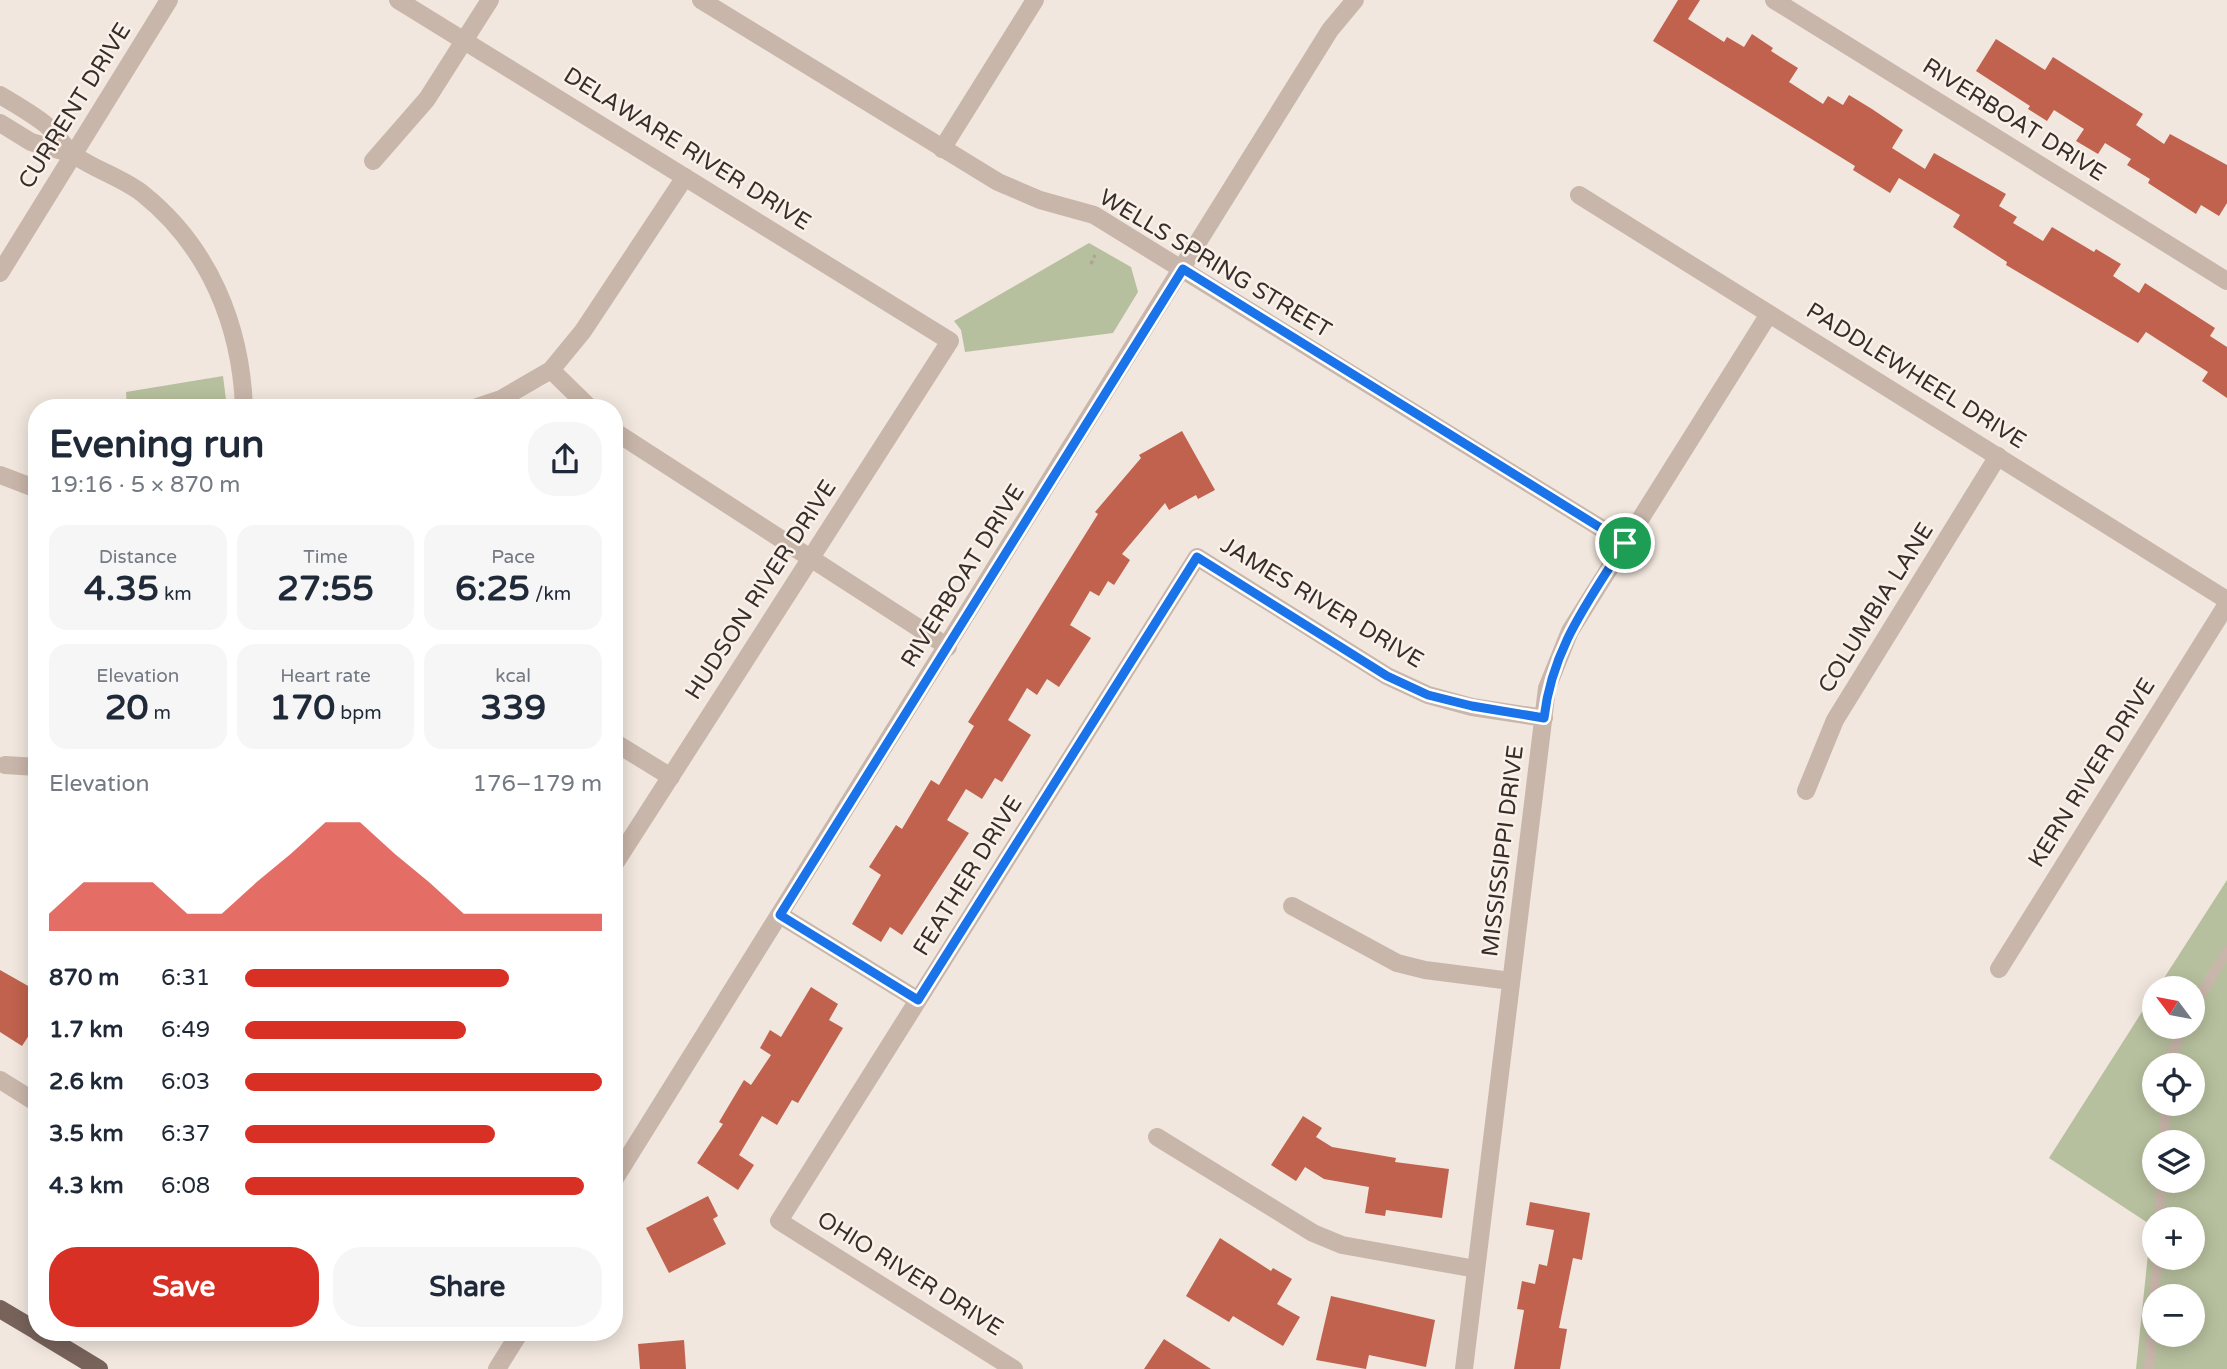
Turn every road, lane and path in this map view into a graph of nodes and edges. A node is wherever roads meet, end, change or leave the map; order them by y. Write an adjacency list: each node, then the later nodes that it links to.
1 (169, 0): 12 (street, CURRENT DRIVE)
2 (398, 0): 8 (street, DELAWARE RIVER DRIVE)
3 (490, 0): 8 (street)
4 (1035, 0): 11 (street)
5 (1355, 0): 18 (street, RIVERBOAT DRIVE)
6 (1774, 0): 20 (street, RIVERBOAT DRIVE)
7 (710, 3): 11 (street, WELLS SPRING STREET)
8 (464, 41): 13 (street); 14 (street, DELAWARE RIVER DRIVE)
9 (0, 95): 12 (street)
10 (0, 122): 12 (street)
11 (942, 149): 18 (street, WELLS SPRING STREET)
12 (73, 154): 19 (street, CURRENT DRIVE); 24 (street)
13 (373, 161)
14 (685, 177): 22 (street, DELAWARE RIVER DRIVE); 23 (street)
15 (1579, 195): 21 (street, PADDLEWHEEL DRIVE)
16 (1094, 255): 17 (path)
17 (1091, 264)
18 (1183, 269): 31 (street, WELLS SPRING STREET); 35 (street, RIVERBOAT DRIVE)
19 (0, 273)
20 (2227, 281)
21 (1769, 314): 28 (street, PADDLEWHEEL DRIVE); 31 (street, MISSISSIPPI DRIVE)
22 (950, 341): 33 (street, HUDSON RIVER DRIVE)
23 (551, 370): 25 (street); 26 (street)
24 (244, 399)
25 (498, 399)
26 (581, 399)
27 (623, 437): 33 (street)
28 (1998, 456): 34 (street, PADDLEWHEEL DRIVE); 41 (street, COLUMBIA LANE)
29 (0, 475): 30 (street)
30 (28, 486)
31 (1625, 543): 36 (street, MISSISSIPPI DRIVE)
32 (1197, 557): 36 (street, JAMES RIVER DRIVE); 49 (street, FEATHER DRIVE)
33 (809, 559): 35 (street); 40 (street, HUDSON RIVER DRIVE)
34 (2227, 602): 46 (street, KERN RIVER DRIVE)
35 (948, 647): 44 (street, RIVERBOAT DRIVE)
36 (1544, 718): 47 (street, MISSISSIPPI DRIVE)
37 (623, 748): 40 (street)
38 (5, 765): 39 (street)
39 (28, 766)
40 (671, 777): 42 (street, HUDSON RIVER DRIVE)
41 (1806, 791)
42 (623, 852)
43 (1292, 906): 47 (street)
44 (780, 915): 49 (street); 53 (street, RIVERBOAT DRIVE)
45 (2227, 951): 48 (lane)
46 (1999, 969)
47 (1511, 981): 55 (street, MISSISSIPPI DRIVE)
48 (2205, 988)
49 (918, 1000): 54 (street, FEATHER DRIVE)
50 (0, 1080): 51 (street)
51 (28, 1097)
52 (1157, 1137): 55 (street)
53 (623, 1166)
54 (779, 1221): 63 (street, OHIO RIVER DRIVE)
55 (1476, 1269): 64 (street, MISSISSIPPI DRIVE)
56 (2156, 1270): 65 (lane)
57 (0, 1308): 58 (main road)
58 (28, 1325)
59 (53, 1341): 61 (main road)
60 (514, 1341): 62 (street)
61 (95, 1368)
62 (497, 1369)
63 (1014, 1369)
64 (1464, 1369)
65 (2150, 1369)

